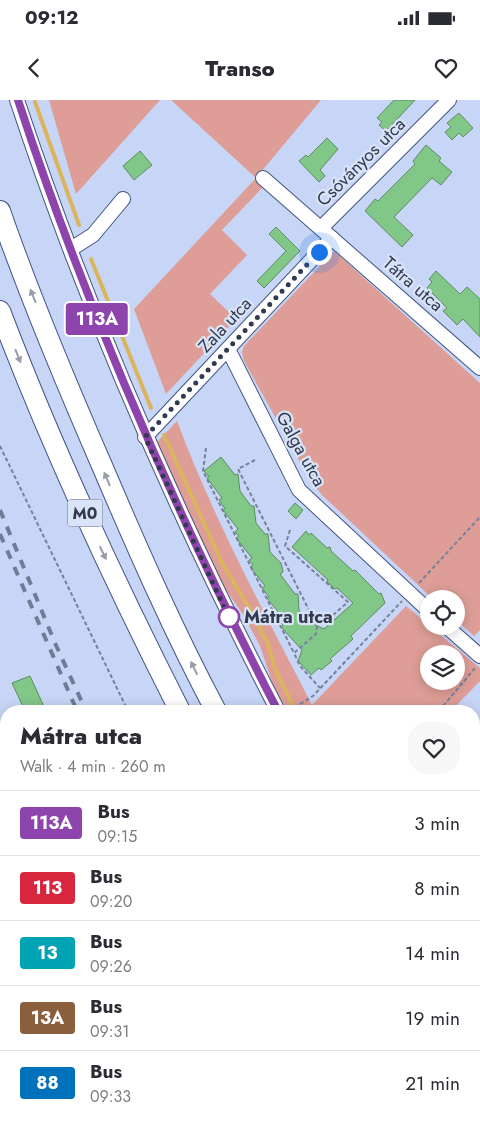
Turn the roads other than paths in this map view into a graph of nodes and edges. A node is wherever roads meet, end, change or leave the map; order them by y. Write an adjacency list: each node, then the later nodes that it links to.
1 (18, 100): 8 (street)
2 (448, 100): 6 (street, Csóványos utca)
3 (263, 178): 6 (street)
4 (122, 199): 8 (street)
5 (0, 211): 17 (highway, M0, one-way to 5)
6 (321, 228): 7 (street, Tátra utca)
7 (332, 238): 10 (street, Zala utca); 11 (street, Tátra utca)
8 (71, 249): 12 (street)
9 (0, 311): 16 (highway, M0, one-way to 16)
10 (228, 349): 12 (street, Zala utca); 13 (street, Galga utca)
11 (480, 368)
12 (145, 437): 18 (street)
13 (420, 603)
14 (456, 635): 15 (street)
15 (480, 656)
16 (177, 705)
17 (213, 705)
18 (275, 705)

